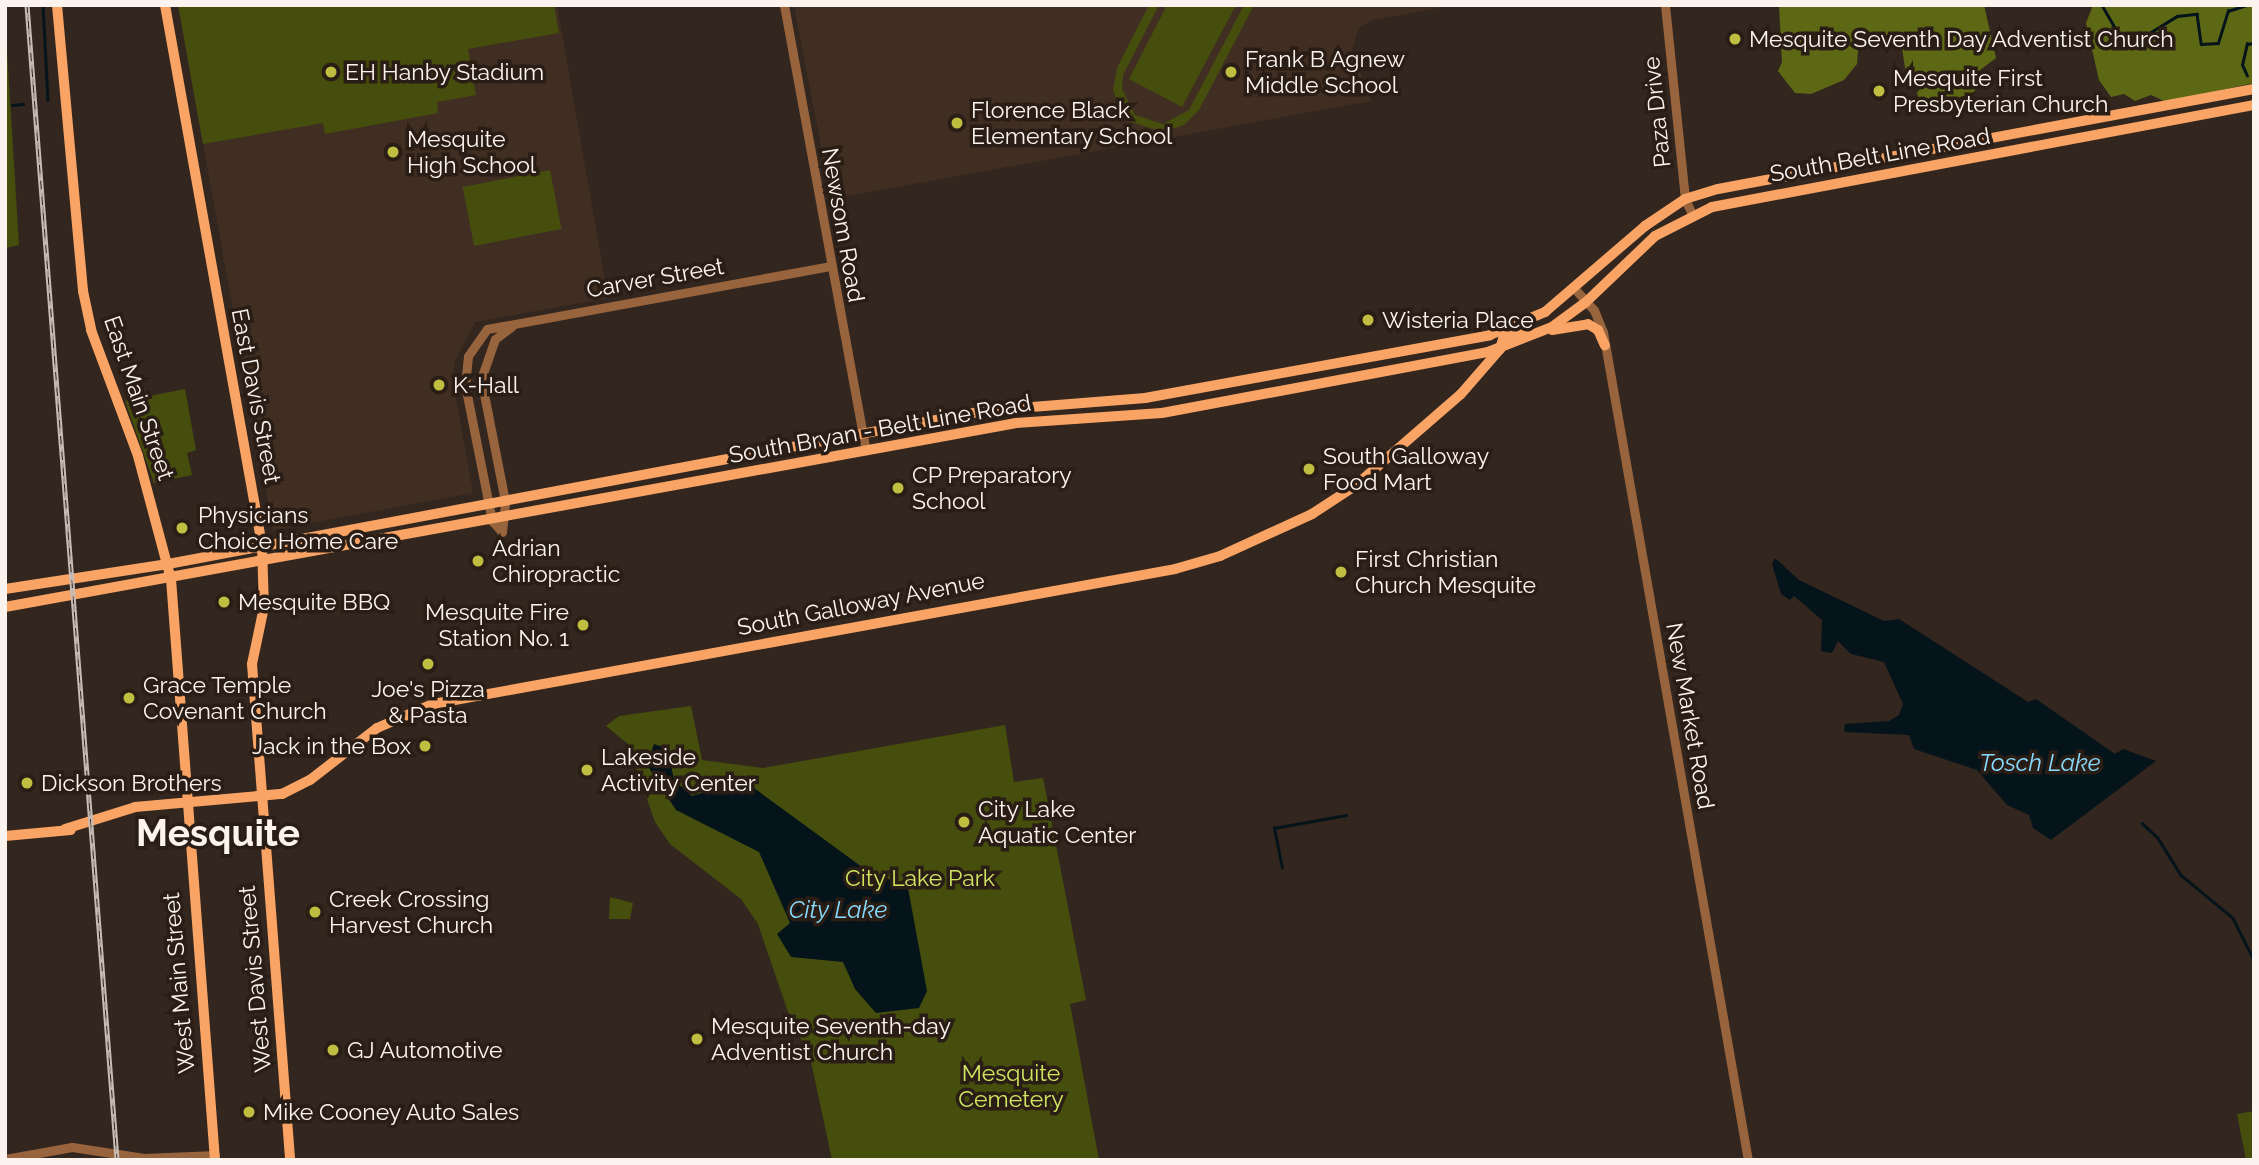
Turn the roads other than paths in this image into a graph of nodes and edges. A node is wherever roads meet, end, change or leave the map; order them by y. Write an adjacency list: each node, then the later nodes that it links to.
1 (57, 5): 39 (main road, East Main Street)
2 (164, 5): 37 (main road, East Davis Street)
3 (784, 5): 15 (street, Newsom Road)
4 (1665, 5): 13 (street, Paza Drive)
5 (2254, 89): 7 (main road, South Belt Line Road)
6 (2254, 105): 8 (main road, South Belt Line Road)
7 (2060, 126): 8 (main road); 9 (main road, South Belt Line Road)
8 (2063, 144): 11 (main road, South Belt Line Road)
9 (1851, 164): 10 (main road, South Belt Line Road); 11 (main road)
10 (1796, 174): 12 (main road); 13 (main road, South Belt Line Road)
11 (1854, 181): 12 (main road, South Belt Line Road)
12 (1799, 191): 14 (main road, South Belt Line Road)
13 (1685, 199): 14 (street, Paza Drive); 16 (main road, South Belt Line Road)
14 (1692, 214): 17 (main road, South Belt Line Road)
15 (831, 265): 19 (street, Carver Street); 27 (street, Newsom Road)
16 (1574, 288): 17 (street, New Market Road); 18 (main road, South Bryan - Belt Line Road)
17 (1586, 302): 20 (main road, South Bryan - Belt Line Road); 21 (street, New Market Road)
18 (1545, 312): 22 (main road, South Galloway Avenue); 24 (main road, South Bryan - Belt Line Road)
19 (516, 323): 32 (street); 33 (street, Carver Street)
20 (1539, 334): 21 (main road); 22 (main road, South Bryan - Belt Line Road)
21 (1605, 346): 52 (street, New Market Road)
22 (1500, 349): 23 (main road, South Bryan - Belt Line Road); 26 (main road, South Galloway Avenue)
23 (1464, 357): 25 (main road, South Bryan - Belt Line Road); 26 (main road)
24 (1332, 364): 25 (main road); 27 (main road, South Bryan - Belt Line Road)
25 (1336, 382): 29 (main road, South Bryan - Belt Line Road)
26 (1473, 382): 43 (main road, South Galloway Avenue)
27 (863, 434): 28 (main road, South Bryan - Belt Line Road); 29 (street, Newsom Road)
28 (784, 449): 30 (main road); 31 (main road, South Bryan - Belt Line Road)
29 (866, 451): 30 (main road, South Bryan - Belt Line Road)
30 (788, 466): 34 (main road, South Bryan - Belt Line Road)
31 (573, 488): 32 (main road, South Bryan - Belt Line Road); 34 (main road)
32 (505, 501): 33 (main road, South Bryan - Belt Line Road); 35 (street)
33 (489, 503): 36 (street); 37 (main road, South Bryan - Belt Line Road)
34 (575, 505): 35 (main road, South Bryan - Belt Line Road)
35 (507, 518): 36 (main road, South Bryan - Belt Line Road)
36 (492, 521): 38 (main road, South Bryan - Belt Line Road)
37 (262, 545): 38 (main road, East Davis Street); 39 (main road, South Bryan - Belt Line Road)
38 (264, 561): 40 (main road, South Bryan - Belt Line Road); 43 (main road, East Davis Street)
39 (168, 564): 40 (main road, East Main Street); 41 (main road, South Bryan - Belt Line Road)
40 (171, 579): 42 (main road, South Bryan - Belt Line Road); 44 (main road, East Main Street)
41 (5, 589)
42 (5, 607)
43 (261, 796): 44 (main road, South Galloway Avenue); 51 (main road, West Davis Street)
44 (185, 803): 45 (main road, South Galloway Avenue); 47 (main road, West Main Street)
45 (5, 836)
46 (90, 1147): 48 (street); 49 (street); 50 (street)
47 (215, 1157): 49 (street)
48 (5, 1159)
49 (160, 1159)
50 (131, 1160)
51 (290, 1160)
52 (1748, 1160)

